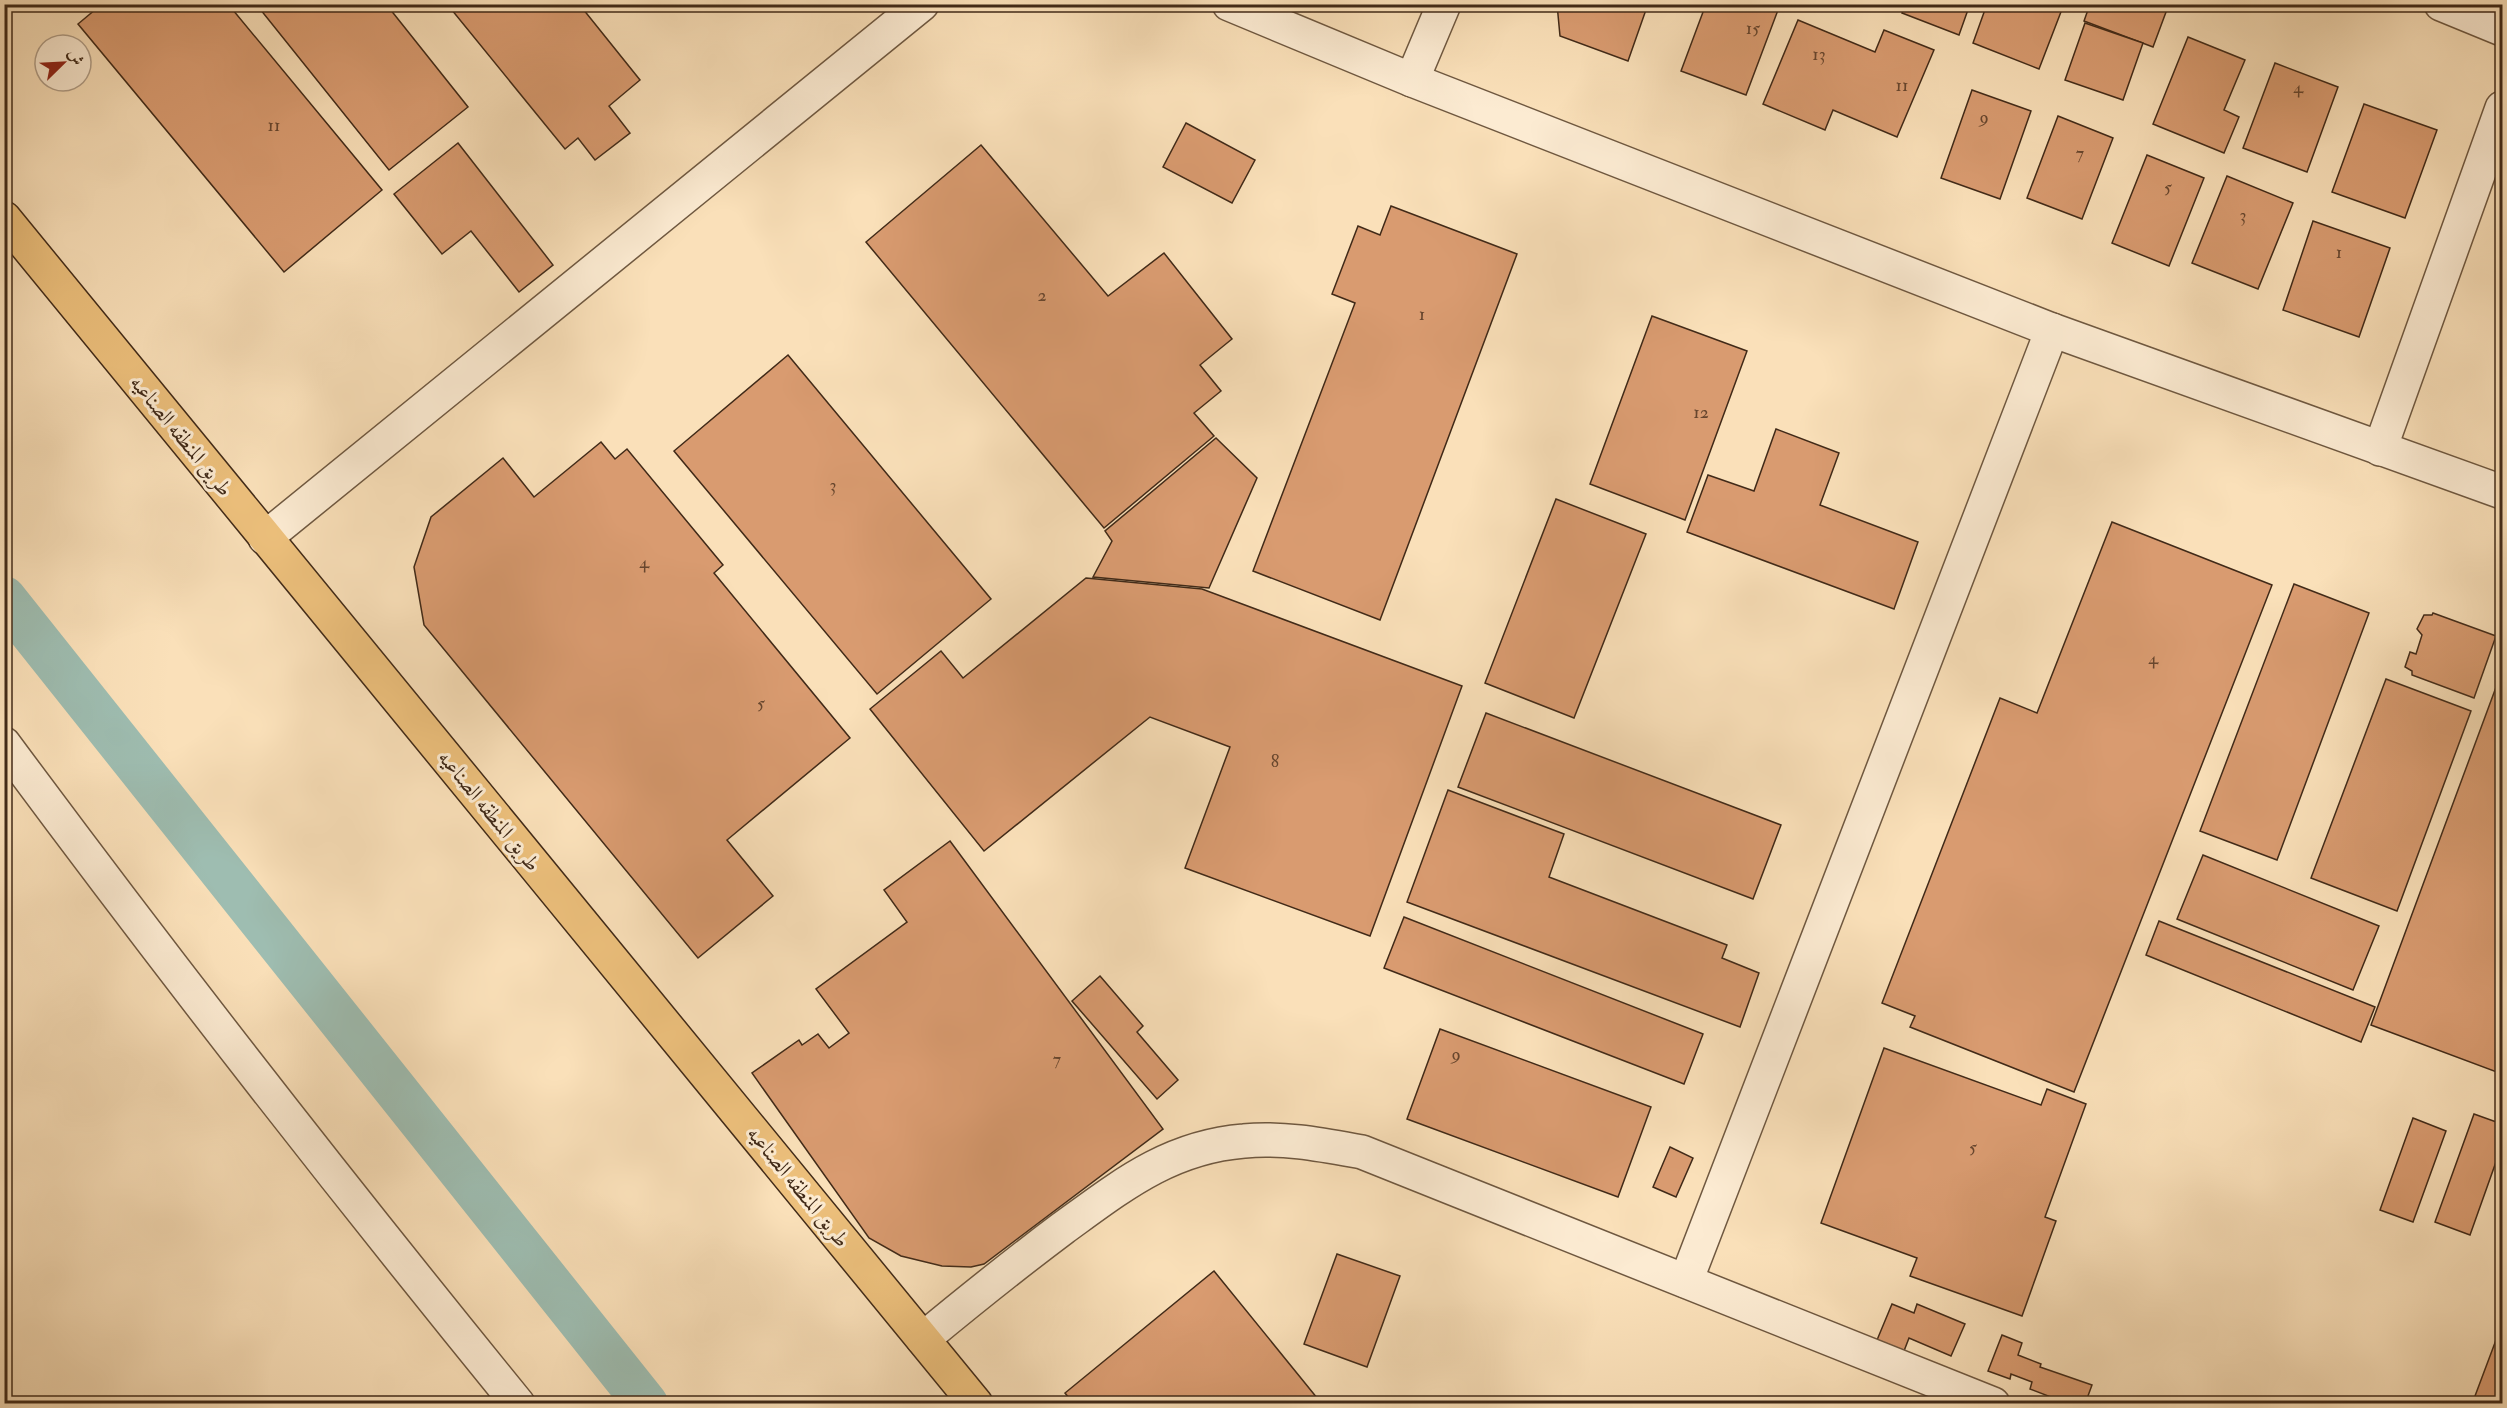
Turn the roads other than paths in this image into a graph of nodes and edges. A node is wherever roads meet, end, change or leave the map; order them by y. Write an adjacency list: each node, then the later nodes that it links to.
1 (922, 4): 12 (street)
2 (1229, 4): 6 (street)
3 (1444, 4): 6 (street)
4 (2441, 4): 5 (street)
5 (2502, 29)
6 (1412, 80): 9 (street)
7 (2502, 108): 10 (street)
8 (4, 218): 12 (main road, طريق المنطقه الصناعيه)
9 (2052, 330): 10 (street); 14 (street)
10 (2380, 448): 11 (street)
11 (2502, 492)
12 (265, 538): 15 (main road, طريق المنطقه الصناعيه)
13 (4, 744): 16 (street)
14 (1686, 1281): 15 (street); 18 (street)
15 (923, 1339): 17 (main road, طريق المنطقه الصناعيه)
16 (518, 1404)
17 (976, 1404)
18 (1993, 1404)

